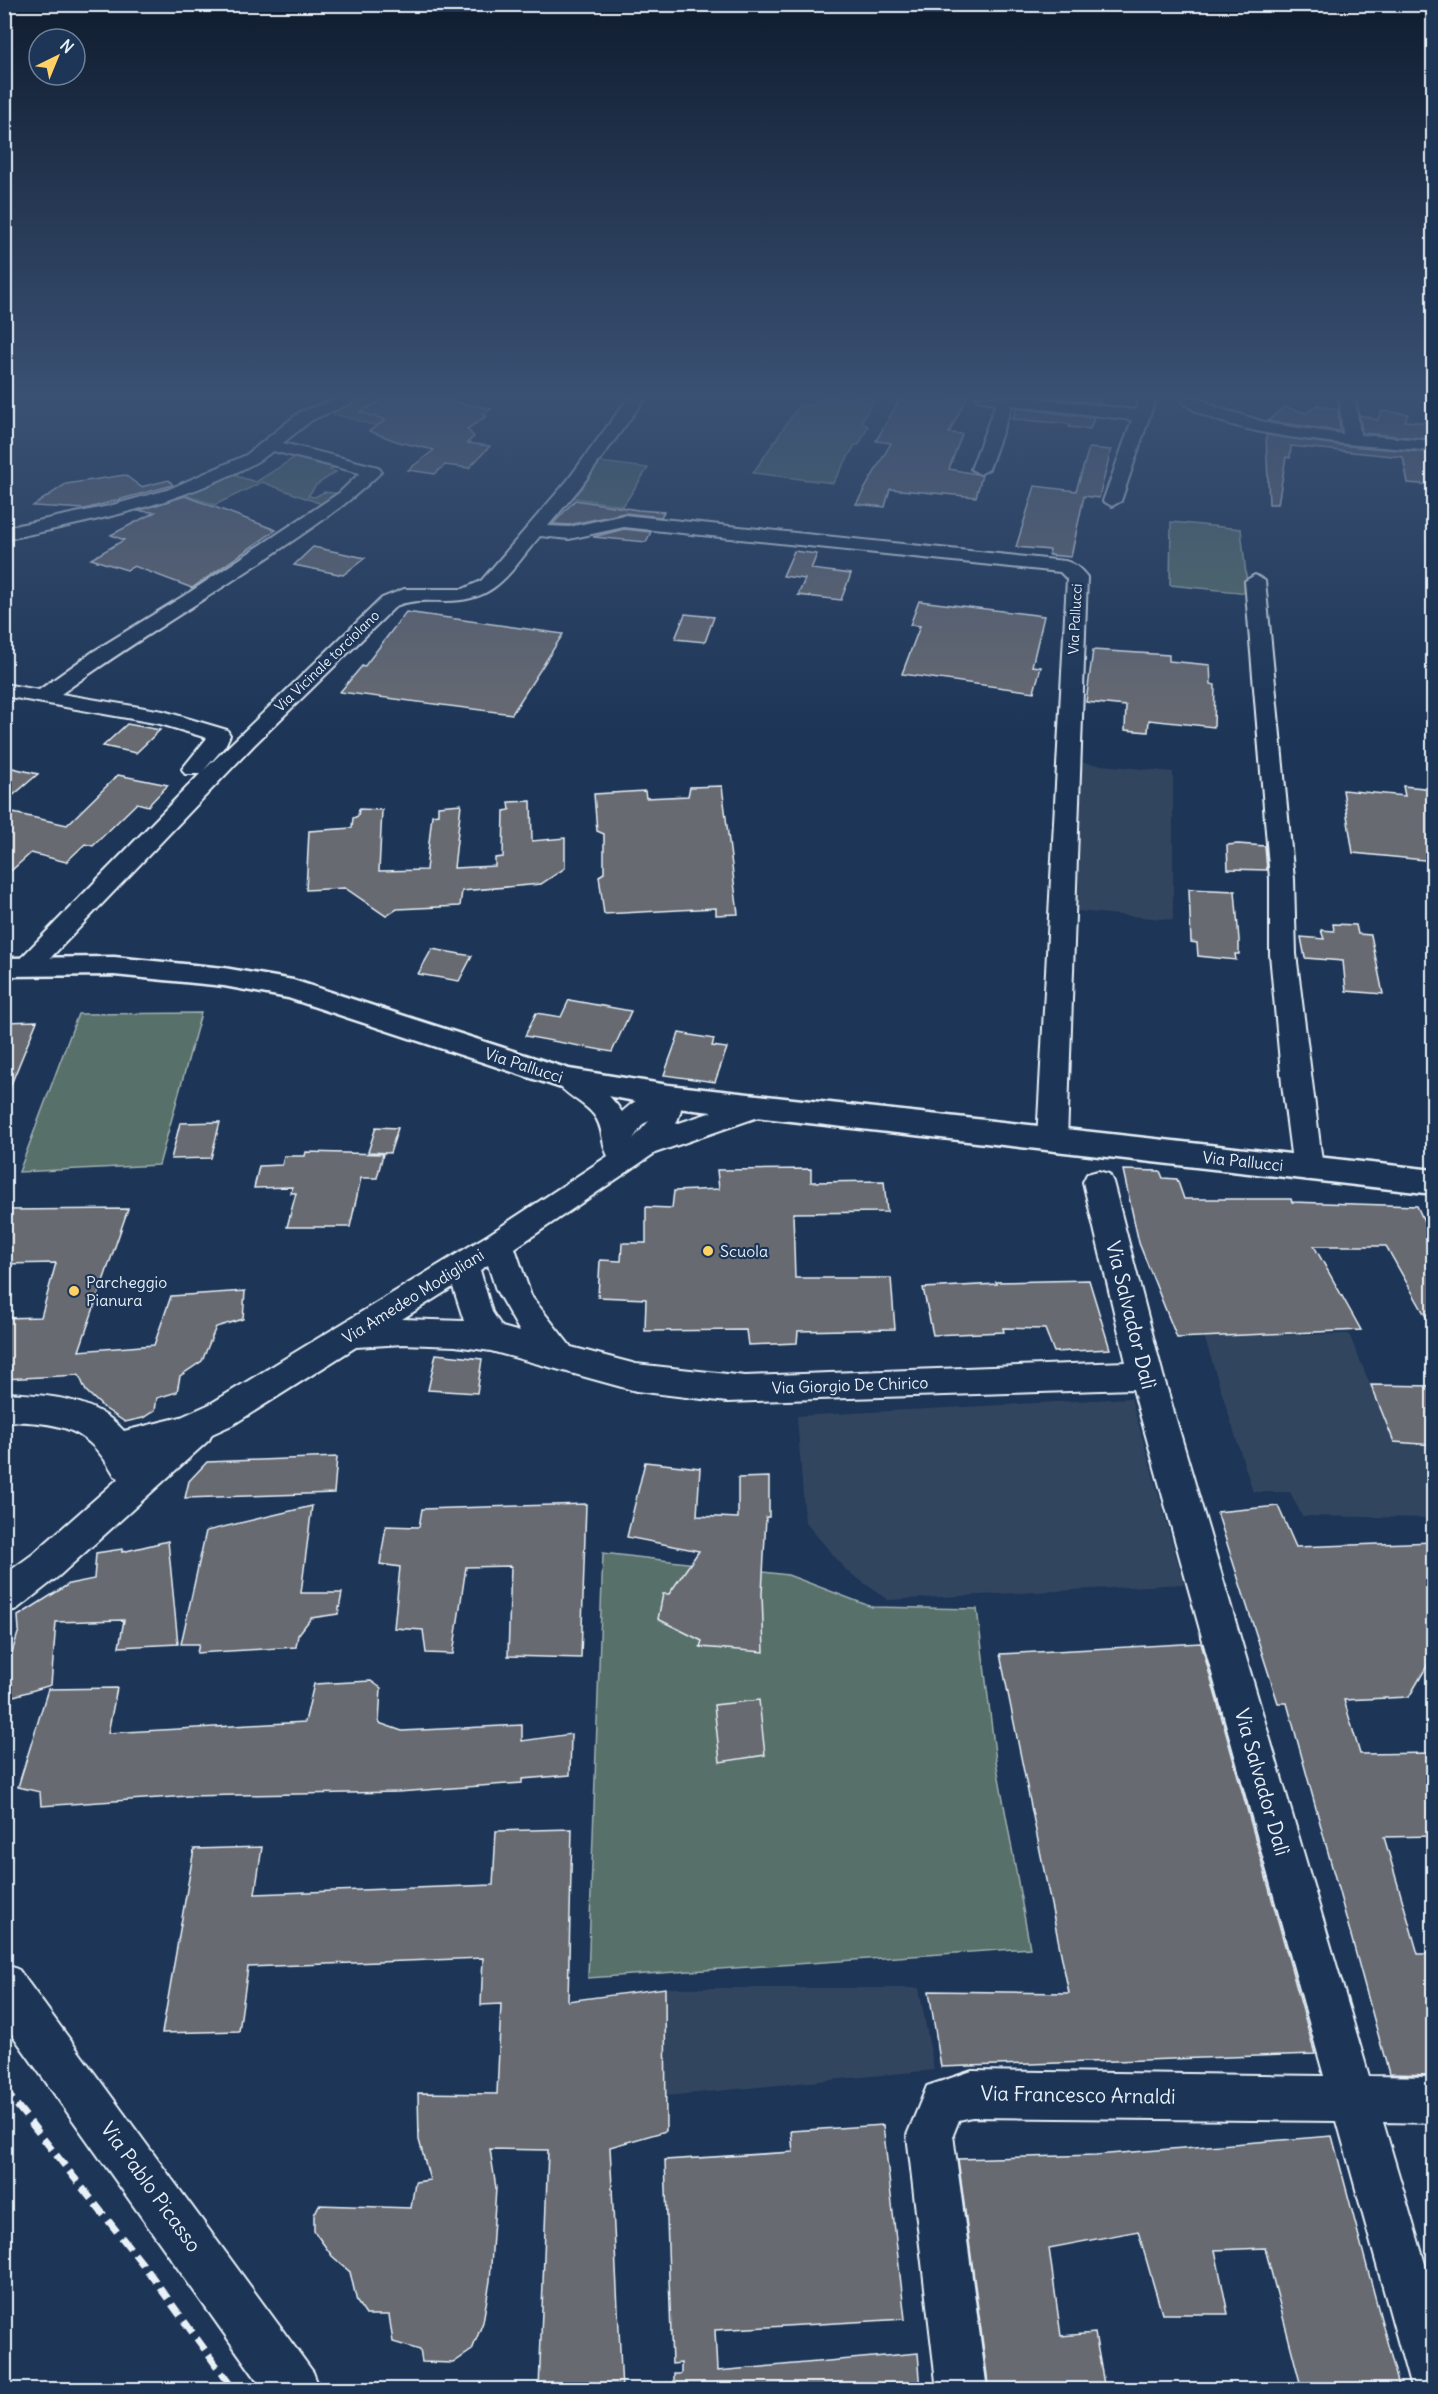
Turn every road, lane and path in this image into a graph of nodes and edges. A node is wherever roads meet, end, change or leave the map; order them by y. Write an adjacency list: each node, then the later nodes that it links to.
1 (120, 509): 5 (street)
2 (327, 509): 8 (street)
3 (552, 509): 4 (street, Via Vicinale torciolano)
4 (534, 530): 10 (street, Via Vicinale torciolano); 16 (street, Via Pallucci)
5 (4, 534)
6 (1254, 581): 18 (street)
7 (4, 690): 8 (street)
8 (45, 695): 9 (street)
9 (219, 735): 10 (street); 11 (street)
10 (246, 740): 11 (street, Via Vicinale torciolano)
11 (48, 945): 12 (street, Via Vicinale torciolano)
12 (16, 967): 13 (street, Via Pallucci)
13 (569, 1080): 14 (street, Via Pallucci); 17 (street)
14 (668, 1096): 15 (street, Via Pallucci); 17 (street, Via Amedeo Modigliani)
15 (757, 1107): 16 (street, Via Pallucci); 17 (street, Via Amedeo Modigliani)
16 (1052, 1140): 18 (street, Via Pallucci)
17 (627, 1148): 21 (street, Via Amedeo Modigliani)
18 (1308, 1168): 20 (street, Via Pallucci)
19 (1098, 1182): 26 (street, Via Salvador Dalì)
20 (1434, 1182)
21 (499, 1243): 22 (street, Via Amedeo Modigliani); 25 (street, Via Giorgio De Chirico)
22 (463, 1265): 23 (street, Via Amedeo Modigliani); 24 (street)
23 (350, 1335): 24 (street, Via Giorgio De Chirico); 28 (street, Via Amedeo Modigliani)
24 (492, 1338): 25 (street, Via Giorgio De Chirico)
25 (558, 1354): 26 (street, Via Giorgio De Chirico)
26 (1146, 1375): 33 (street, Via Salvador Dalì)
27 (4, 1407): 29 (street)
28 (202, 1424): 29 (street, Via Amedeo Modigliani); 30 (street, Via Amedeo Modigliani)
29 (118, 1447): 30 (street)
30 (134, 1488): 31 (street, Via Amedeo Modigliani)
31 (4, 1597)
32 (4, 1985): 36 (street, Via Pablo Picasso)
33 (1353, 2098): 34 (street, Via Francesco Arnaldi); 35 (street, Via Salvador Dalì); 37 (street, Via Francesco Arnaldi)
34 (1434, 2100)
35 (1434, 2381)
36 (295, 2390)
37 (962, 2390)

